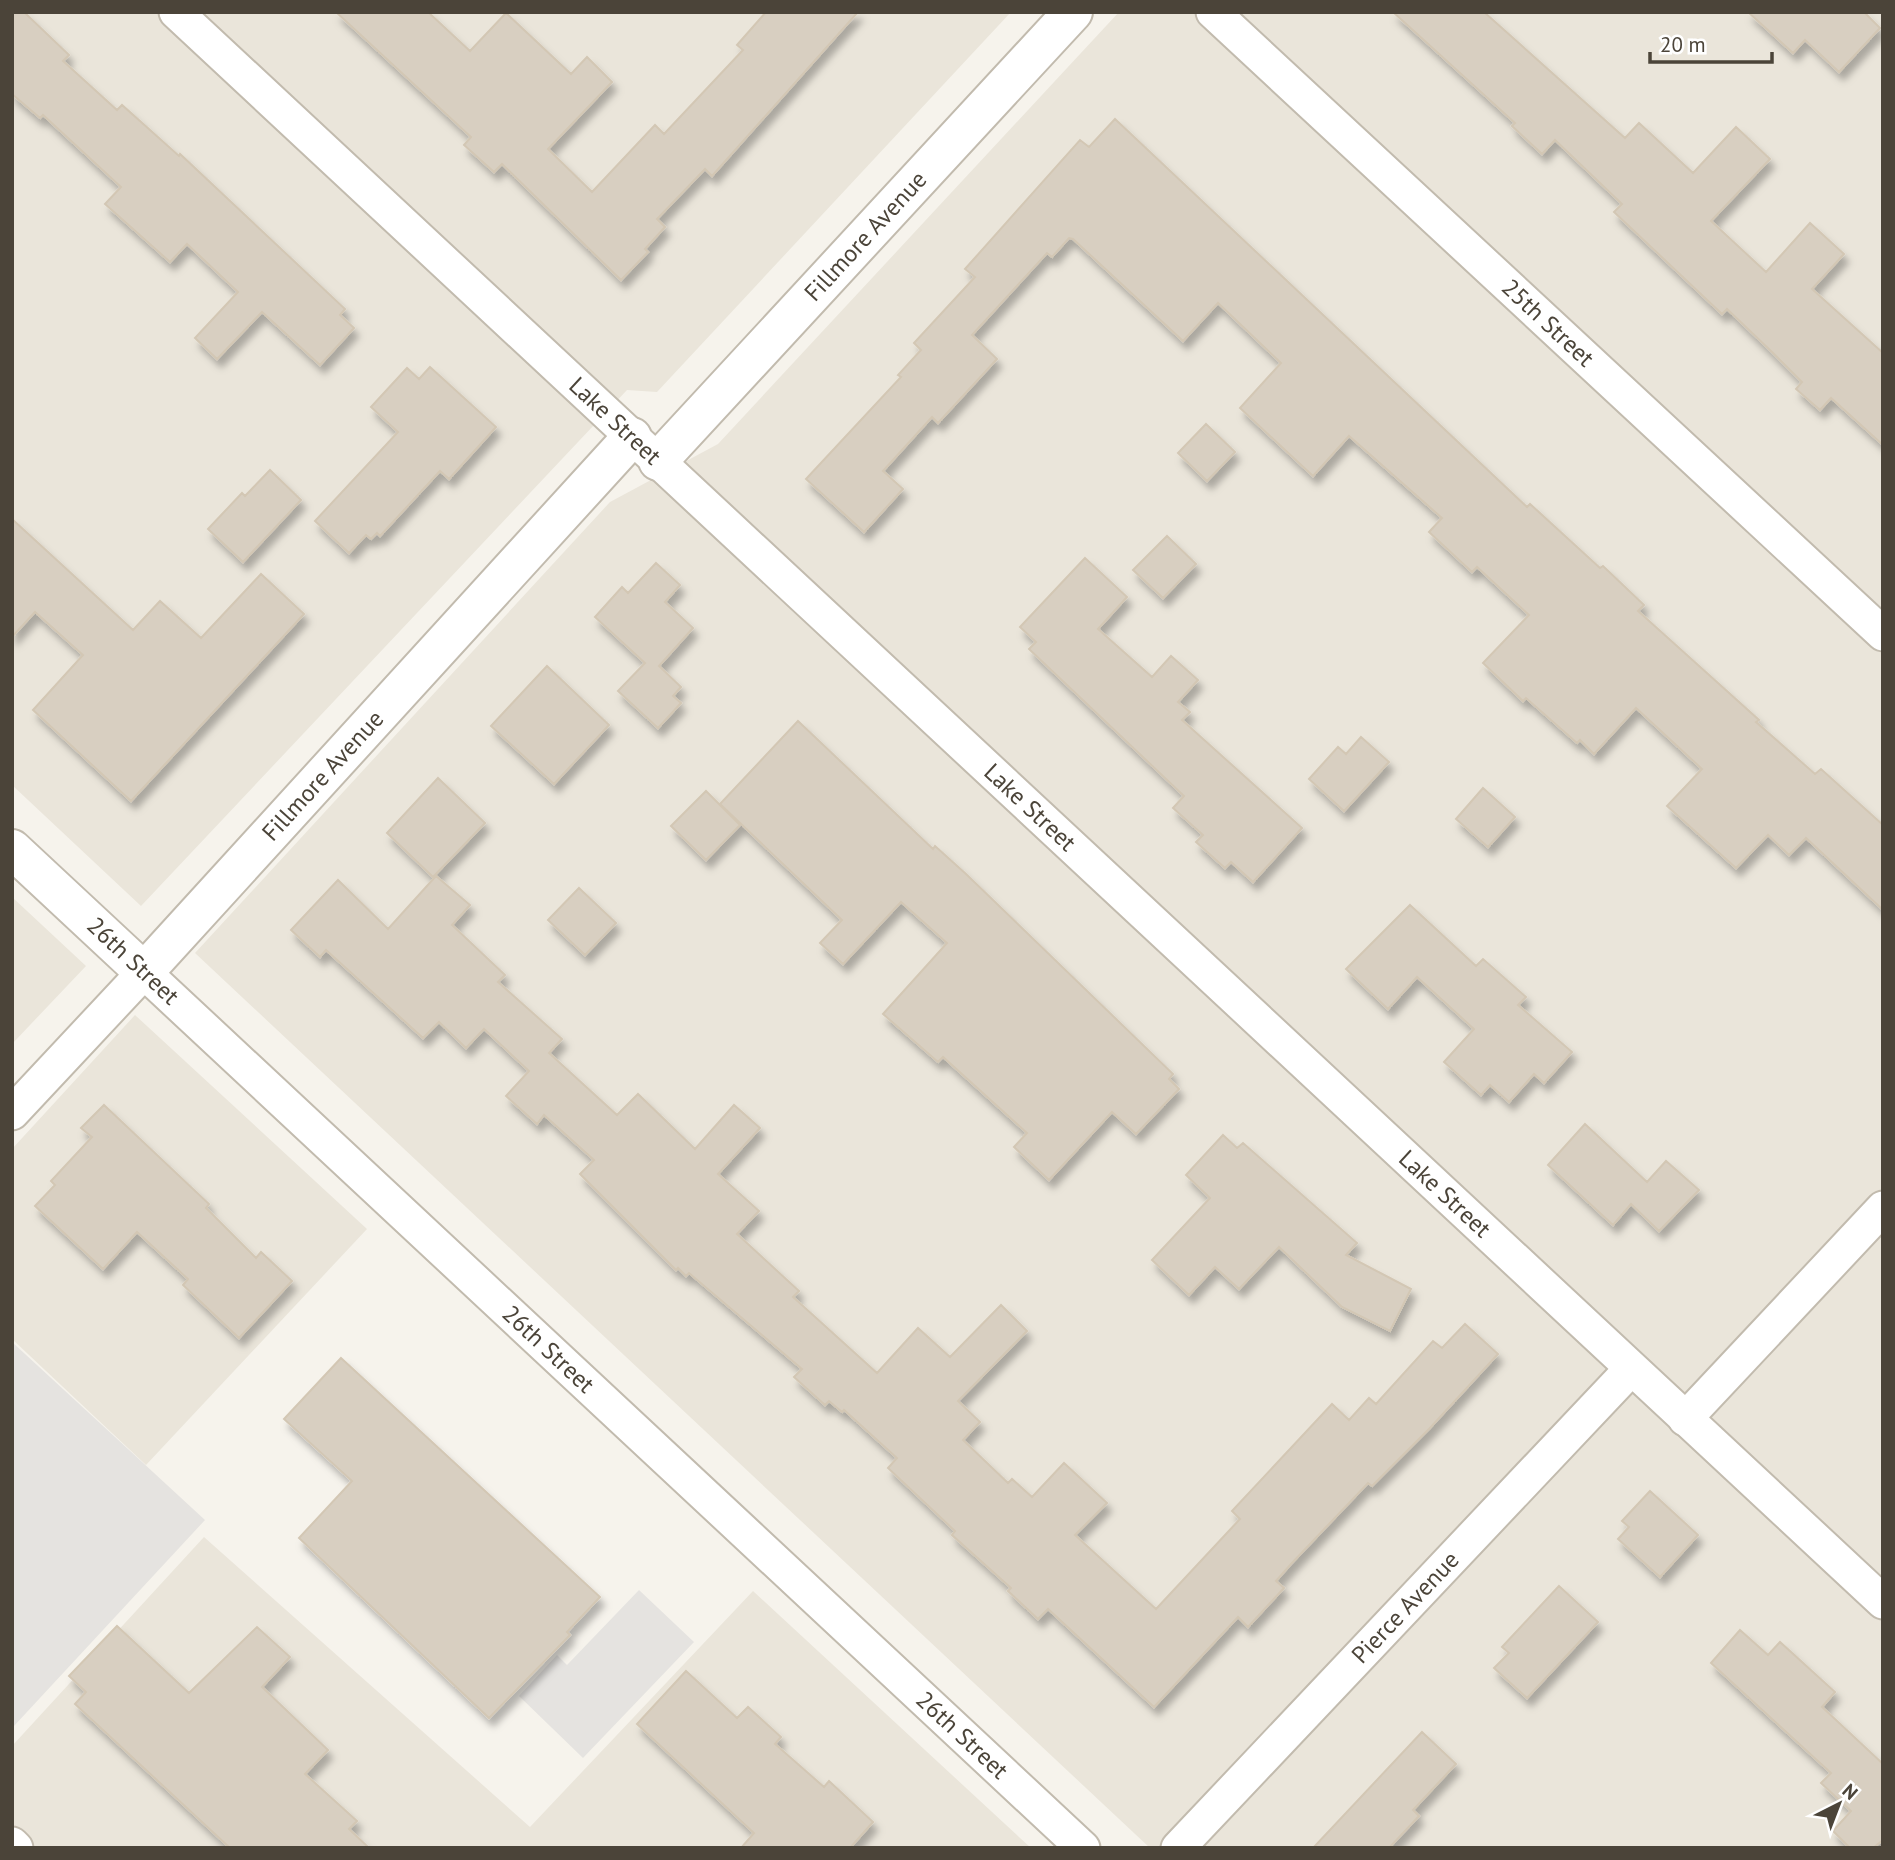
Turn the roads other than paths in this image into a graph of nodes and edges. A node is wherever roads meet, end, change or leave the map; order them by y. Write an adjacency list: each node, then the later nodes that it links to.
1 (176, 12): 4 (street, Lake Street)
2 (1073, 12): 4 (street, Fillmore Avenue)
3 (1213, 12): 5 (street, 25th Street)
4 (645, 449): 7 (street, Fillmore Avenue); 10 (street, Lake Street)
5 (1883, 634)
6 (12, 849): 7 (street, 26th Street)
7 (144, 972): 8 (street, Fillmore Avenue); 15 (street, 26th Street)
8 (12, 1113)
9 (1883, 1208): 11 (street)
10 (1631, 1369): 11 (street, Lake Street); 16 (street, Pierce Avenue)
11 (1685, 1419): 12 (street, Lake Street)
12 (1883, 1602)
13 (12, 1844): 14 (street)
14 (16, 1848)
15 (1083, 1848)
16 (1178, 1848)

